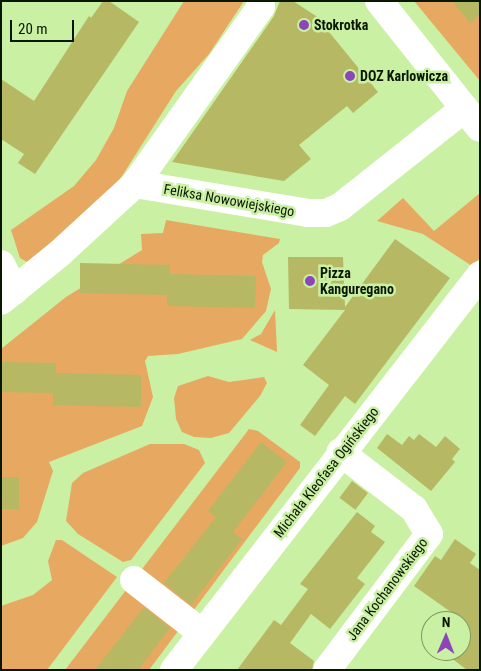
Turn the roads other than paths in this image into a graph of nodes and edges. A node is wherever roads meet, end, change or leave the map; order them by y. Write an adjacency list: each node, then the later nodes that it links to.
1 (260, 1): 4 (street)
2 (378, 1): 3 (street)
3 (472, 118): 4 (street, Feliksa Nowowiejskiego)
4 (135, 184): 7 (street)
5 (1, 264): 7 (street)
6 (480, 275): 8 (street, Michała Kleofasa Ogińskiego)
7 (7, 296)
8 (340, 452): 10 (street, Michała Kleofasa Ogińskiego); 12 (street, Jana Kochanowskiego)
9 (134, 580): 10 (street)
10 (202, 633): 11 (street, Michała Kleofasa Ogińskiego)
11 (174, 670)
12 (327, 670)

